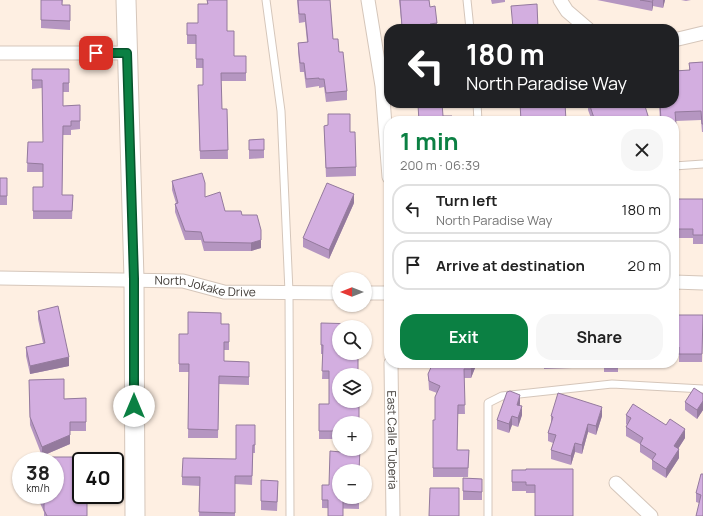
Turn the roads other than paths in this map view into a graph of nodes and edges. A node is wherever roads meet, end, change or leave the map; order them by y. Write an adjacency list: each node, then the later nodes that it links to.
1 (126, 0): 11 (street)
2 (266, 0): 19 (lane)
3 (368, 0): 12 (street)
4 (467, 0): 6 (lane)
5 (560, 0): 7 (street)
6 (469, 24)
7 (582, 24)
8 (703, 33): 9 (street)
9 (679, 39)
10 (0, 53): 11 (street)
11 (127, 53): 16 (street)
12 (384, 116)
13 (703, 164): 14 (lane)
14 (679, 166)
15 (0, 278): 16 (street, North Jokake Drive)
16 (134, 279): 19 (street, North Jokake Drive); 26 (street)
17 (679, 282): 18 (street)
18 (703, 282)
19 (289, 292): 20 (street, North Jokake Drive); 27 (lane)
20 (332, 293)
21 (372, 293): 22 (street)
22 (384, 293)
23 (391, 368): 28 (street, East Calle Tuberia)
24 (703, 389): 29 (lane)
25 (616, 483): 30 (street)
26 (135, 516)
27 (290, 516)
28 (393, 516)
29 (488, 516)
30 (650, 516)

